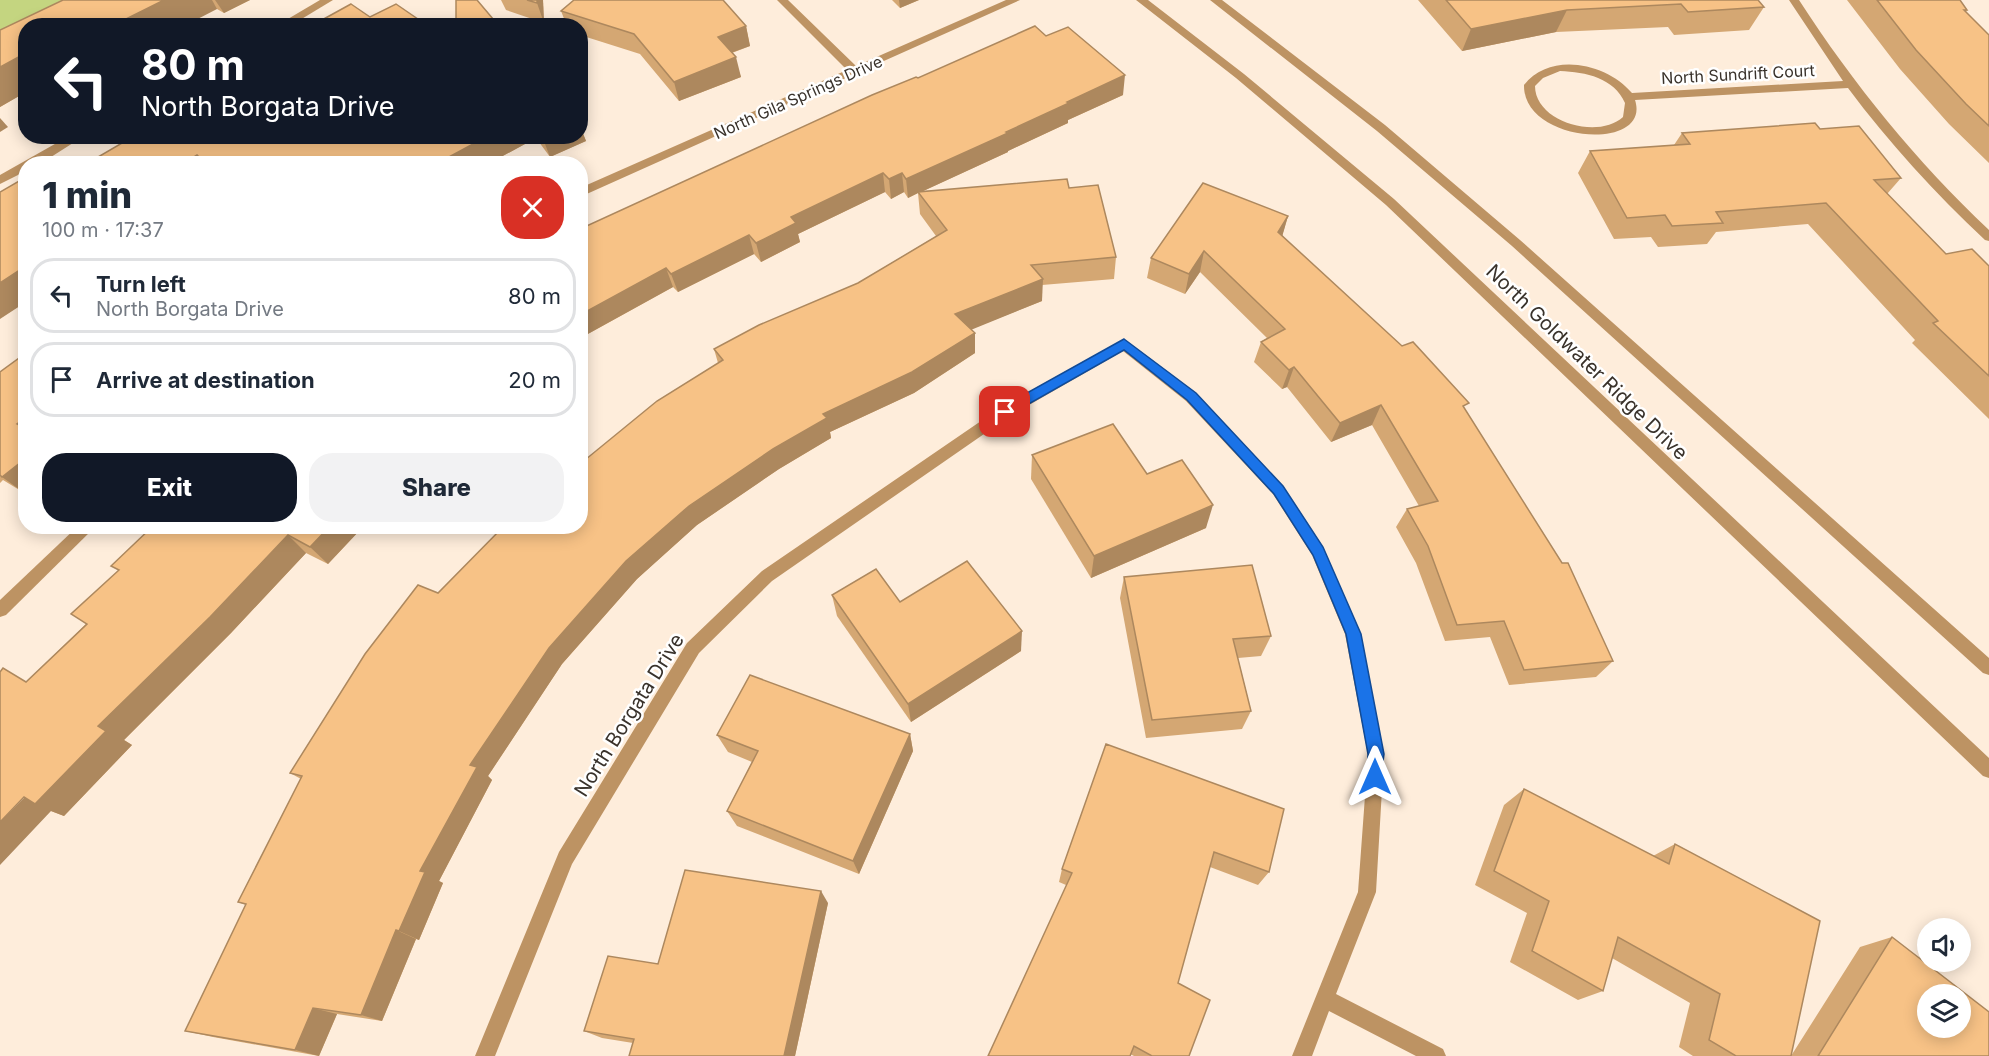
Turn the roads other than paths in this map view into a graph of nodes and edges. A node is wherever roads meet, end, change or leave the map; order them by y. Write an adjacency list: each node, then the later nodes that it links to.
1 (328, 0): 7 (street)
2 (782, 0): 8 (street)
3 (1015, 0): 8 (street, North Gila Springs Drive)
4 (1141, 0): 20 (street, North Goldwater Ridge Drive)
5 (1215, 0): 19 (street, North Goldwater Ridge Drive)
6 (1794, 0): 9 (street)
7 (295, 18)
8 (854, 71): 15 (street, North Gila Springs Drive)
9 (1849, 84): 10 (street, North Sundrift Court); 16 (street)
10 (1629, 97): 10 (street)
11 (65, 144): 12 (street)
12 (44, 156)
13 (18, 170): 14 (street)
14 (0, 180)
15 (588, 189)
16 (1989, 237)
17 (81, 534): 18 (street)
18 (0, 610)
19 (1989, 669)
20 (1989, 770)
21 (1324, 998): 22 (street, North Borgata Drive); 23 (street); 24 (street)
22 (485, 1056)
23 (1302, 1056)
24 (1436, 1056)

